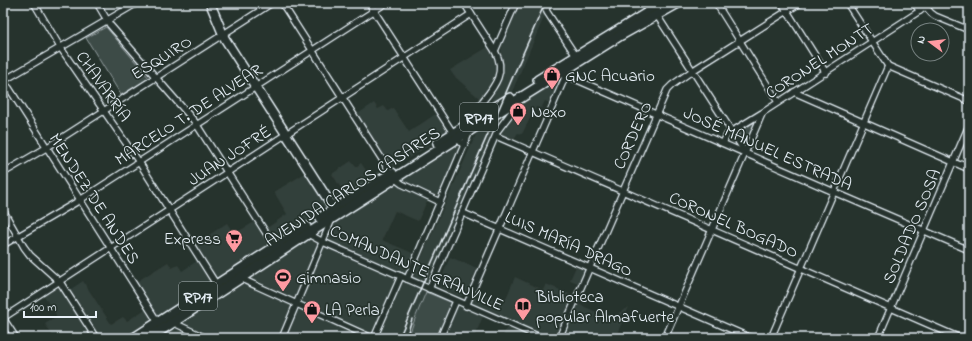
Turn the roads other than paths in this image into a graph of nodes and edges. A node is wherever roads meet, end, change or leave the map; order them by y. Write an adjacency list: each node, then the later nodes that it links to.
1 (34, 3): 31 (street, CHAVARRÍA)
2 (97, 3): 26 (street)
3 (138, 3): 26 (street)
4 (210, 3): 28 (street, COMANDANTE GRANVILLE)
5 (272, 3): 28 (street, ESQUIRO)
6 (282, 3): 32 (street)
7 (369, 3): 22 (street)
8 (386, 3): 22 (street, MARCELO T. DE ALVEAR)
9 (464, 3): 25 (street)
10 (516, 3): 33 (street)
11 (549, 3): 35 (street)
12 (663, 3): 21 (main road, AVENIDA CARLOS CASARES / RP17)
13 (678, 3): 21 (main road, AVENIDA CARLOS CASARES / RP17)
14 (716, 3): 29 (street)
15 (782, 3): 23 (street)
16 (800, 3): 23 (street, CORDERO)
17 (847, 3): 30 (street)
18 (914, 3): 24 (street)
19 (932, 3): 20 (street, CORONEL MONTT)
20 (926, 7): 24 (street, CORONEL MONTT); 27 (street)
21 (653, 9): 35 (main road, AVENIDA CARLOS CASARES / RP17); 38 (street)
22 (374, 11): 32 (street, MARCELO T. DE ALVEAR); 34 (street)
23 (788, 11): 29 (street, CORDERO); 39 (street)
24 (920, 11): 30 (street, CORONEL MONTT)
25 (471, 14): 33 (street); 34 (street, JUAN JOFRÉ)
26 (107, 21): 31 (street); 40 (street)
27 (969, 30)
28 (223, 35): 40 (street, ESQUIRO); 42 (street, COMANDANTE GRANVILLE)
29 (740, 41): 38 (street, CORDERO); 47 (street)
30 (873, 42): 36 (street); 39 (street, CORONEL MONTT)
31 (60, 47): 41 (street); 48 (street, CHAVARRÍA)
32 (312, 51): 42 (street, MARCELO T. DE ALVEAR); 44 (street)
33 (495, 51): 54 (street)
34 (405, 58): 44 (street, JUAN JOFRÉ); 57 (street)
35 (578, 58): 37 (main road, AVENIDA CARLOS CASARES / RP17)
36 (888, 66): 45 (street); 51 (street)
37 (563, 71): 46 (main road, AVENIDA CARLOS CASARES / RP17); 49 (street, JOSÉ MANUEL ESTRADA); 54 (main road, AVENIDA CARLOS CASARES / RP17); 62 (street)
38 (692, 71): 49 (street, CORDERO); 55 (street)
39 (826, 73): 43 (street, CORONEL MONTT)
40 (156, 77): 48 (street, ESQUIRO); 52 (street)
41 (3, 82): 61 (street, MENDEZ DE ANDES)
42 (255, 87): 52 (street, MARCELO T. DE ALVEAR); 56 (street, COMANDANTE GRANVILLE)
43 (794, 92): 47 (street, CORONEL MONTT); 51 (street)
44 (343, 98): 56 (street, JUAN JOFRÉ); 71 (street)
45 (969, 101)
46 (514, 102): 54 (main road, AVENIDA CARLOS CASARES / RP17); 58 (street)
47 (778, 102): 50 (street, CORONEL MONTT)
48 (104, 110): 61 (street, ESQUIRO); 65 (street, CHAVARRÍA)
49 (656, 114): 59 (street, JOSÉ MANUEL ESTRADA); 72 (street, CORDERO)
50 (762, 114): 55 (street, CORONEL MONTT); 63 (street, CORONEL MONTT)
51 (864, 123): 66 (street); 73 (street)
52 (197, 125): 65 (street, MARCELO T. DE ALVEAR); 69 (street)
53 (969, 125): 66 (street, SOLDADO SOSA)
54 (470, 127): 57 (main road, AVENIDA CARLOS CASARES / RP17); 60 (street)
55 (731, 132): 59 (street, CORONEL MONTT); 63 (street)
56 (286, 135): 69 (street, JUAN JOFRÉ); 79 (street, COMANDANTE GRANVILLE)
57 (455, 136): 60 (street); 71 (main road, AVENIDA CARLOS CASARES / RP17)
58 (496, 136): 62 (street, CORONEL BOGADO); 78 (street)
59 (723, 143): 63 (street, JOSÉ MANUEL ESTRADA)
60 (464, 146): 75 (street)
61 (46, 148): 70 (street, ESQUIRO); 74 (street, MENDEZ DE ANDES)
62 (532, 152): 72 (street, CORONEL BOGADO); 80 (street)
63 (745, 153): 73 (street, JOSÉ MANUEL ESTRADA); 81 (street, CORONEL MONTT)
64 (969, 161): 67 (street)
65 (139, 162): 74 (street, MARCELO T. DE ALVEAR); 77 (street, CHAVARRÍA)
66 (954, 162): 67 (street); 83 (street, SOLDADO SOSA)
67 (961, 165): 68 (street)
68 (969, 168)
69 (228, 172): 77 (street, JUAN JOFRÉ); 87 (street)
70 (3, 173)
71 (393, 176): 75 (street); 79 (main road, AVENIDA CARLOS CASARES / RP17)
72 (623, 191): 81 (street, CORONEL BOGADO); 90 (street, CORDERO)
73 (834, 192): 83 (street, JOSÉ MANUEL ESTRADA); 91 (street)
74 (80, 200): 84 (street, MARCELO T. DE ALVEAR); 88 (street, MENDEZ DE ANDES)
75 (440, 202): 93 (street)
76 (3, 210): 84 (street)
77 (169, 210): 88 (street, JUAN JOFRÉ); 95 (street, CHAVARRÍA)
78 (463, 212): 80 (street, LUIS MARÍA DRAGO); 96 (street)
79 (333, 214): 82 (main road, AVENIDA CARLOS CASARES / RP17); 85 (street)
80 (500, 228): 90 (street, LUIS MARÍA DRAGO); 99 (street)
81 (712, 229): 91 (street, CORONEL BOGADO); 100 (street, CORONEL MONTT)
82 (308, 230): 85 (street, COMANDANTE GRANVILLE); 87 (main road, AVENIDA CARLOS CASARES / RP17); 92 (main road, AVENIDA CARLOS CASARES / RP17)
83 (924, 230): 89 (street, JOSÉ MANUEL ESTRADA); 101 (street, SOLDADO SOSA)
84 (18, 237): 86 (street, MARCELO T. DE ALVEAR); 94 (street)
85 (323, 242): 93 (street, COMANDANTE GRANVILLE); 98 (street)
86 (3, 245)
87 (275, 247): 92 (main road, AVENIDA CARLOS CASARES / RP17)
88 (111, 248): 94 (street, JUAN JOFRÉ); 104 (street, MENDEZ DE ANDES)
89 (969, 250)
90 (590, 268): 100 (street, LUIS MARÍA DRAGO); 114 (street, CORDERO)
91 (801, 268): 101 (street, CORONEL BOGADO); 117 (street)
92 (239, 274): 95 (main road, AVENIDA CARLOS CASARES / RP17); 98 (street); 103 (main road, AVENIDA CARLOS CASARES / RP17)
93 (404, 278): 96 (street, COMANDANTE GRANVILLE); 111 (street)
94 (60, 282): 102 (street, JUAN JOFRÉ); 106 (street)
95 (216, 284): 103 (main road, AVENIDA CARLOS CASARES / RP17)
96 (429, 289): 97 (street, COMANDANTE GRANVILLE)
97 (456, 301): 99 (street, COMANDANTE GRANVILLE); 112 (street)
98 (296, 304): 110 (street); 111 (street)
99 (466, 306): 113 (street, COMANDANTE GRANVILLE)
100 (679, 306): 115 (street, CORONEL MONTT); 116 (street, LUIS MARÍA DRAGO)
101 (891, 307): 118 (street, SOLDADO SOSA); 119 (street, CORONEL BOGADO)
102 (3, 318): 105 (street)
103 (171, 319): 104 (main road, AVENIDA CARLOS CASARES / RP17); 109 (street)
104 (161, 326): 107 (main road, AVENIDA CARLOS CASARES / RP17); 108 (main road, AVENIDA CARLOS CASARES / RP17)
105 (16, 338)
106 (96, 338)
107 (134, 338)
108 (149, 338)
109 (206, 338)
110 (282, 338)
111 (373, 338)
112 (440, 338)
113 (542, 338)
114 (559, 338)
115 (665, 338)
116 (752, 338)
117 (771, 338)
118 (878, 338)
119 (960, 338)

